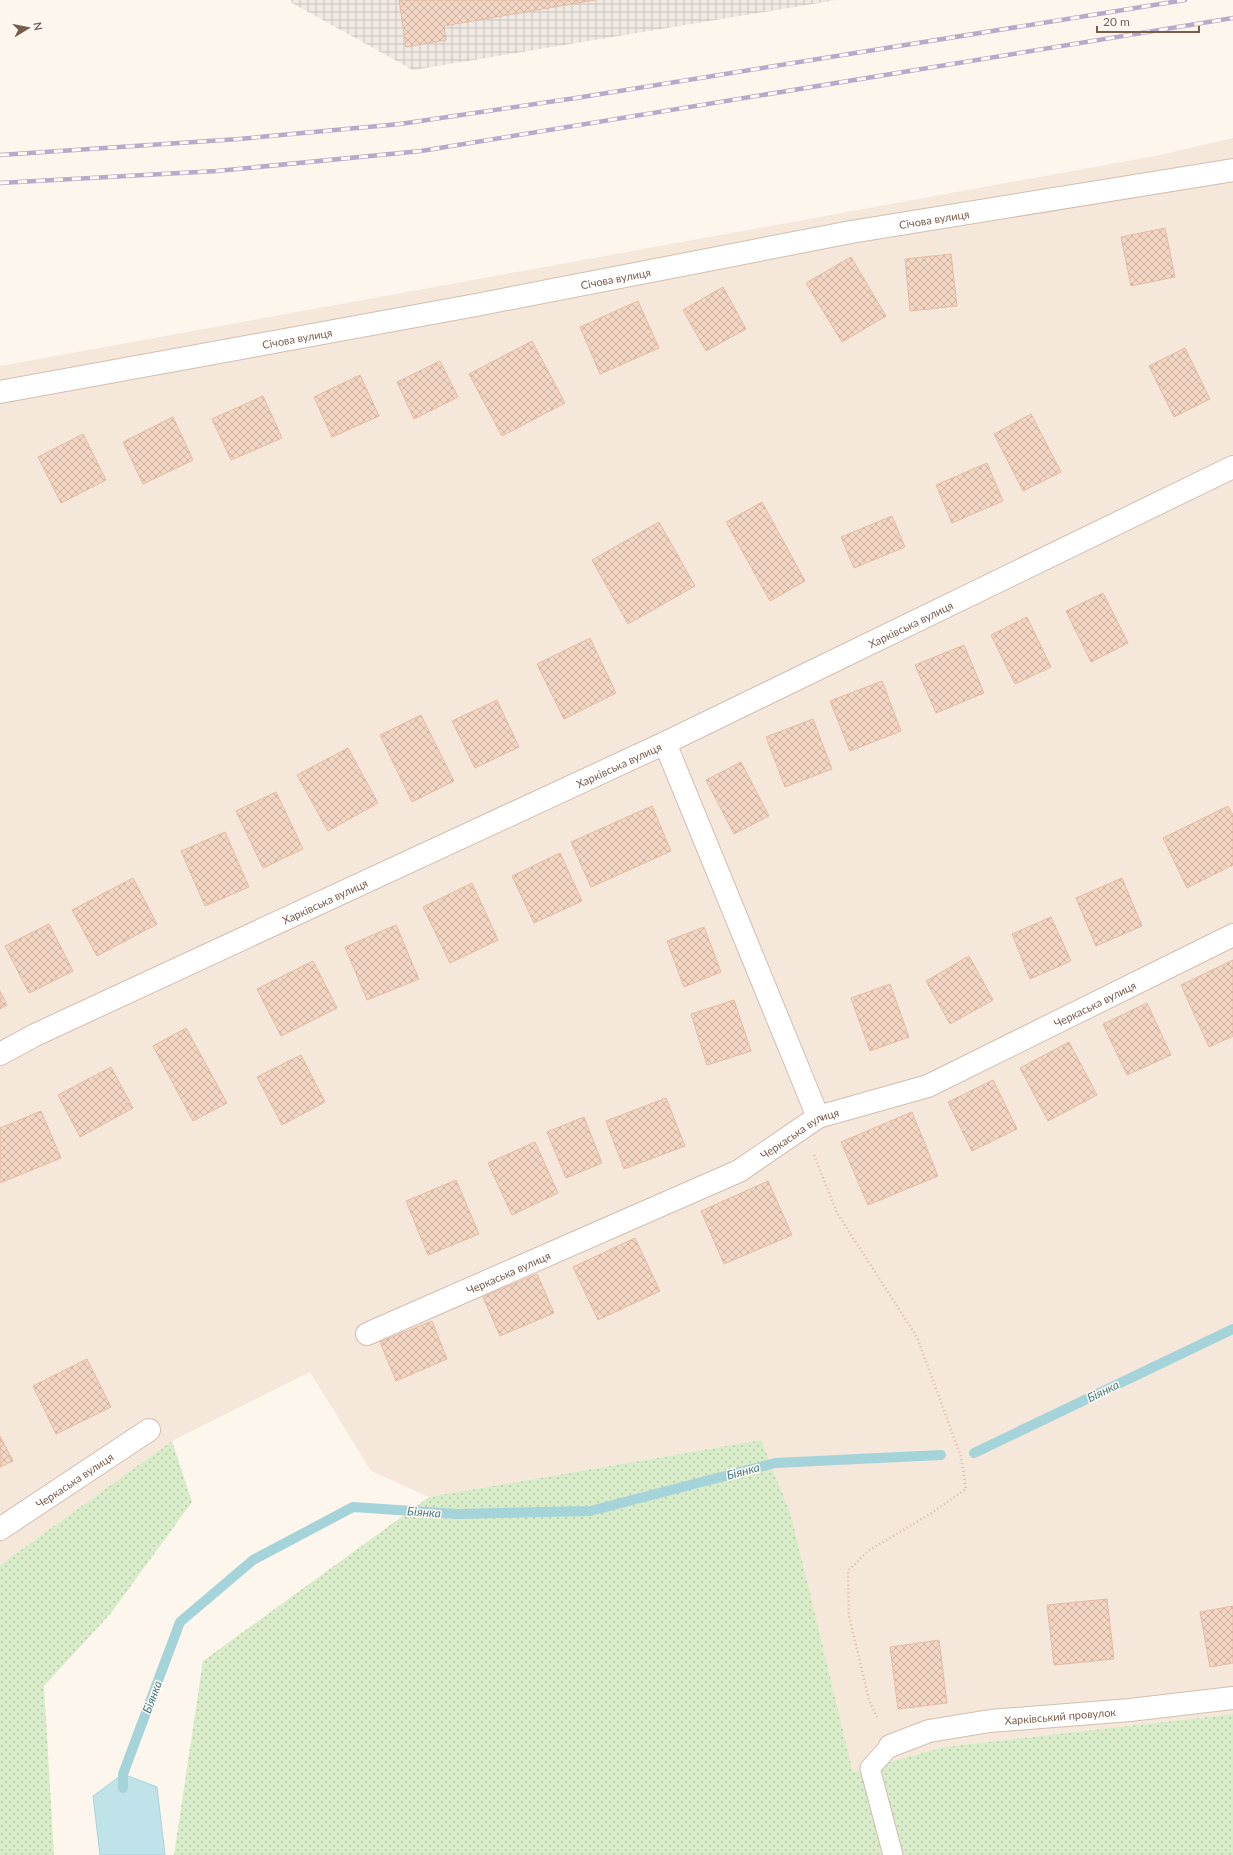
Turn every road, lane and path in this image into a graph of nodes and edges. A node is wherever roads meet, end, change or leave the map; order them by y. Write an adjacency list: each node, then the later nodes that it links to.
1 (1233, 170): 2 (street, Січова вулиця)
2 (0, 392)
3 (1233, 467): 4 (street, Харківська вулиця)
4 (665, 743): 6 (street, Харківська вулиця); 7 (street)
5 (1233, 934): 7 (street, Черкаська вулиця)
6 (0, 1054)
7 (818, 1117): 8 (street, Черкаська вулиця); 12 (path)
8 (367, 1334)
9 (149, 1430): 10 (street, Черкаська вулиця)
10 (0, 1530)
11 (1233, 1698): 12 (street, Харківський провулок)
12 (890, 1746): 13 (lane)
13 (893, 1855)

